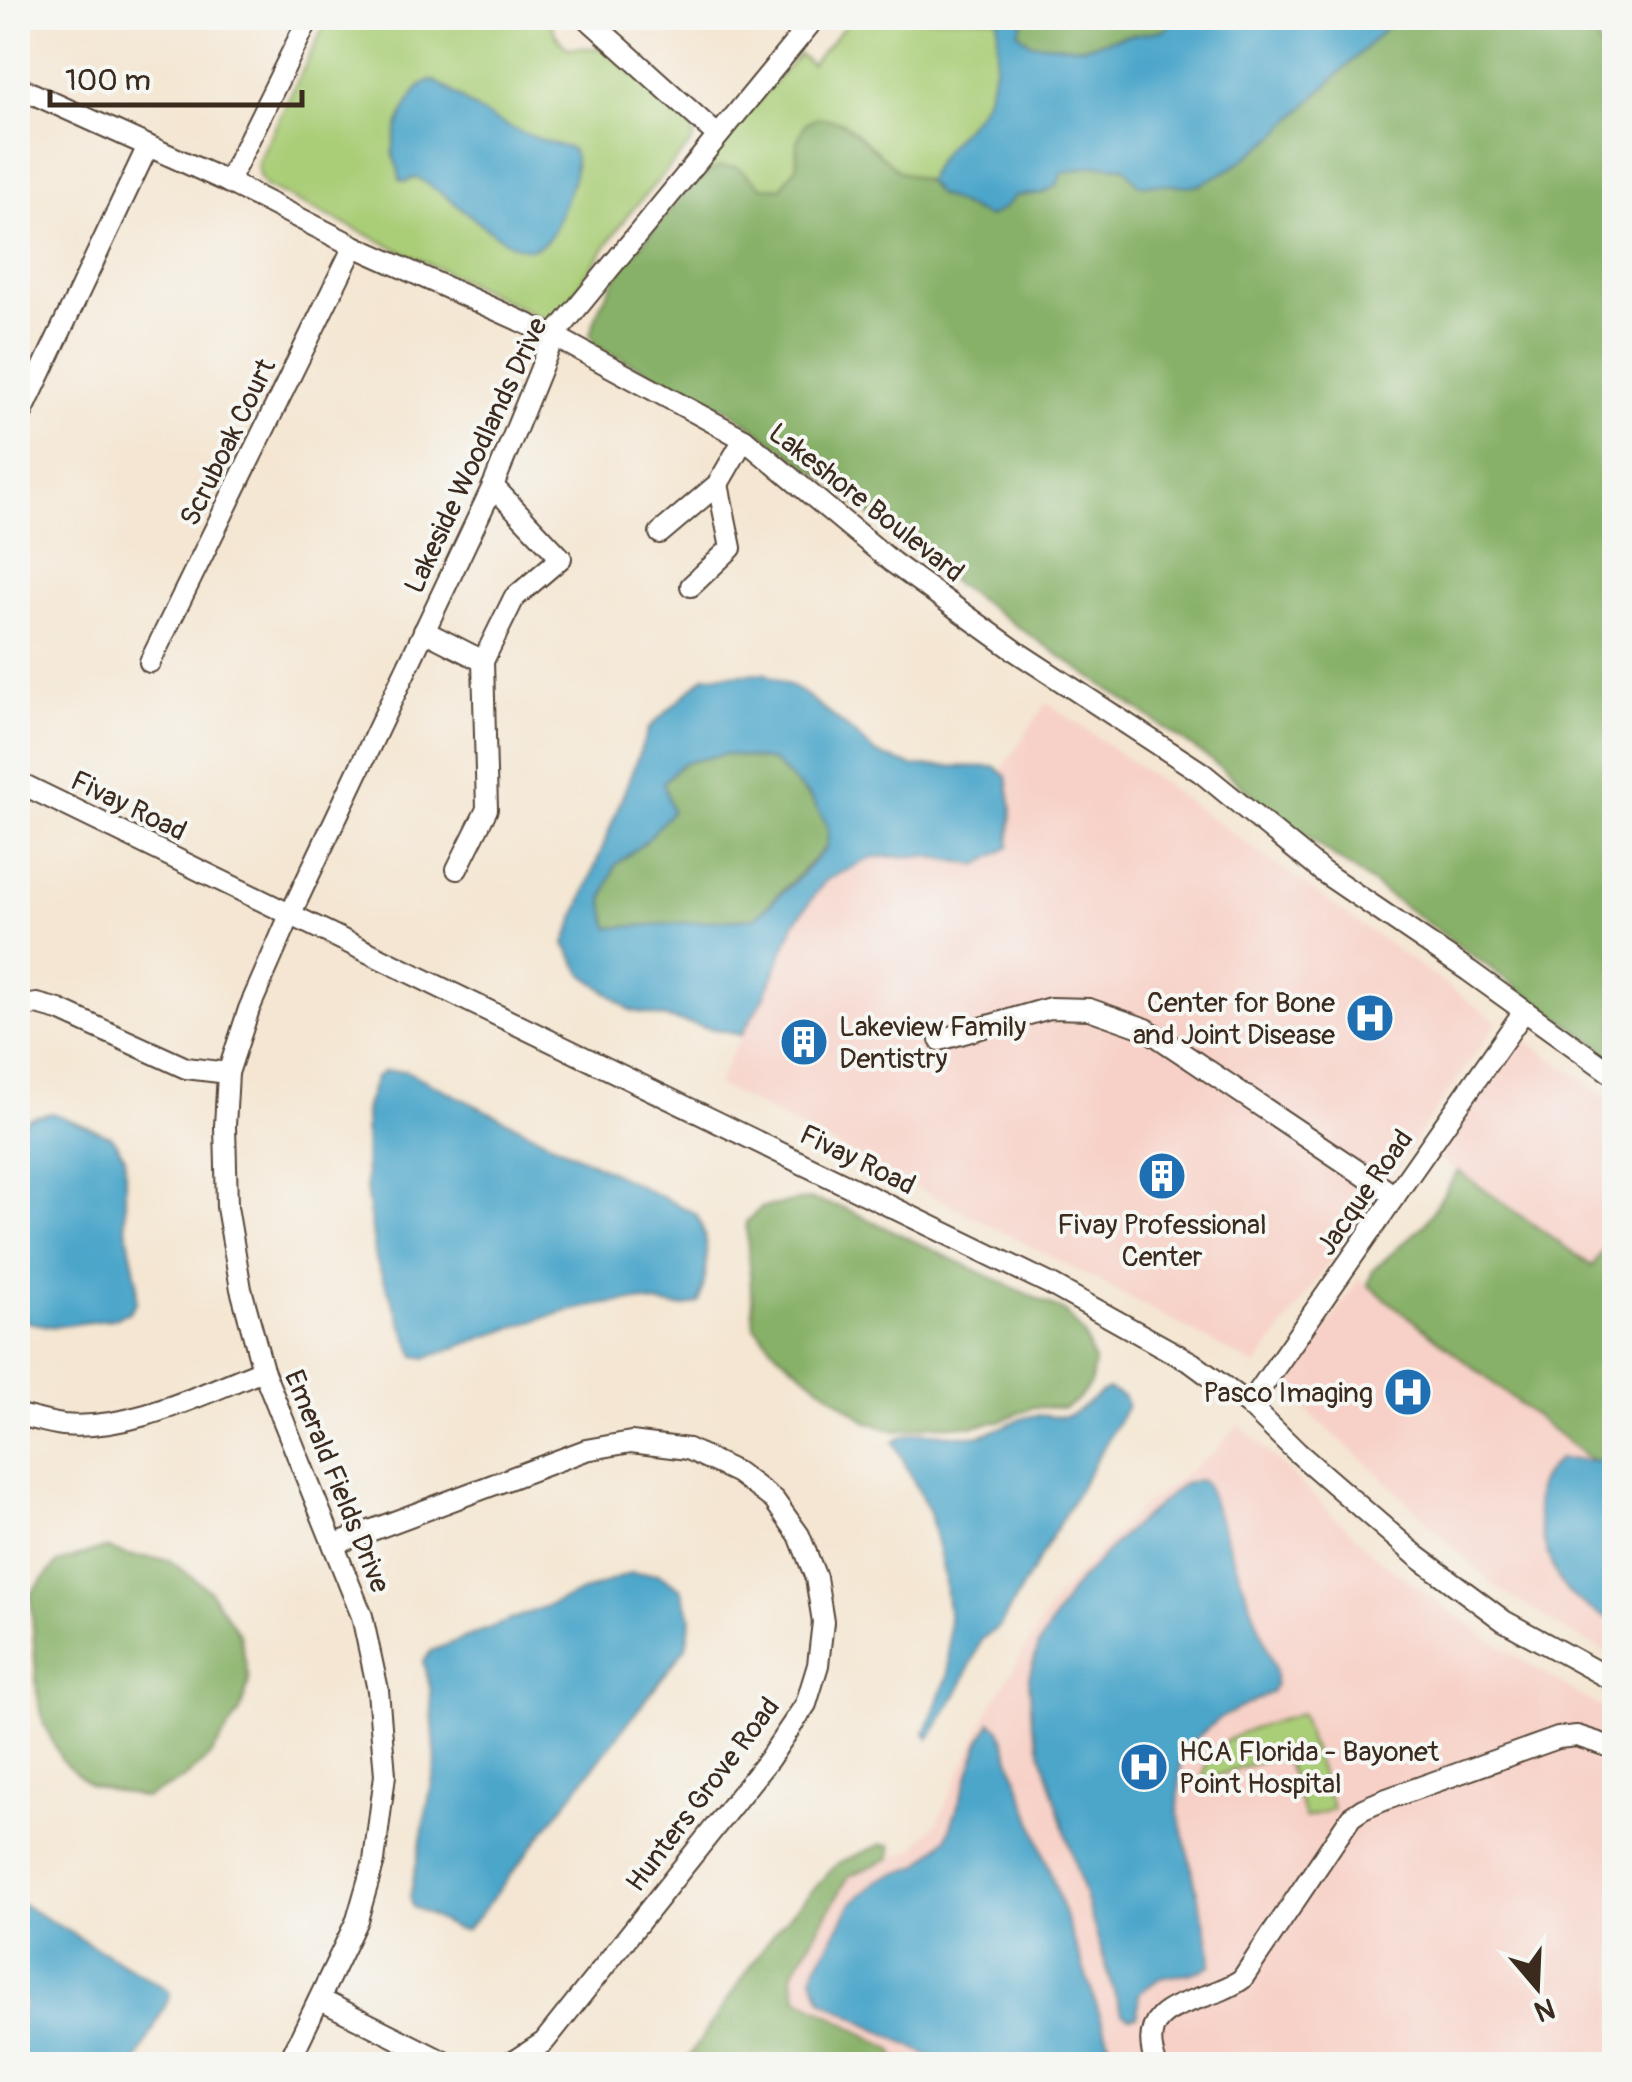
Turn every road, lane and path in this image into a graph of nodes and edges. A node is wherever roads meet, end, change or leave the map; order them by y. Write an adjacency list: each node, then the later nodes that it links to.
1 (309, 18): 7 (street)
2 (587, 18): 5 (street)
3 (814, 18): 5 (street, Lakeside Woodlands Drive)
4 (18, 88): 6 (street, Lakeshore Boulevard)
5 (717, 135): 9 (street, Lakeside Woodlands Drive)
6 (148, 146): 7 (street, Lakeshore Boulevard); 10 (street)
7 (228, 182): 8 (street, Lakeshore Boulevard)
8 (354, 246): 9 (street, Lakeshore Boulevard); 18 (street, Scruboak Court)
9 (554, 336): 11 (street, Lakeshore Boulevard); 13 (street, Lakeside Woodlands Drive)
10 (18, 421)
11 (744, 439): 12 (street); 23 (street, Lakeshore Boulevard)
12 (718, 484): 14 (street); 15 (street)
13 (493, 486): 16 (street, Lakeside Woodlands Drive); 17 (street)
14 (660, 532)
15 (691, 586)
16 (424, 630): 17 (street); 21 (street, Lakeside Woodlands Drive)
17 (483, 660): 20 (street)
18 (150, 662)
19 (18, 782): 21 (street, Fivay Road)
20 (457, 869)
21 (290, 913): 25 (street, Emerald Fields Drive); 29 (street, Fivay Road)
22 (18, 1007): 25 (street)
23 (1524, 1012): 26 (street, Lakeshore Boulevard); 27 (street, Jacque Road)
24 (940, 1040): 27 (street)
25 (228, 1073): 28 (street, Emerald Fields Drive)
26 (1614, 1075)
27 (1395, 1196): 29 (street, Jacque Road)
28 (263, 1370): 30 (street); 31 (street, Emerald Fields Drive)
29 (1249, 1405): 32 (street, Fivay Road)
30 (18, 1415)
31 (335, 1544): 34 (street, Emerald Fields Drive); 37 (street, Hunters Grove Road)
32 (1614, 1681)
33 (1614, 1748): 38 (street)
34 (320, 2000): 35 (street, Emerald Fields Drive); 36 (street)
35 (288, 2064)
36 (448, 2064)
37 (499, 2064)
38 (1156, 2064)

